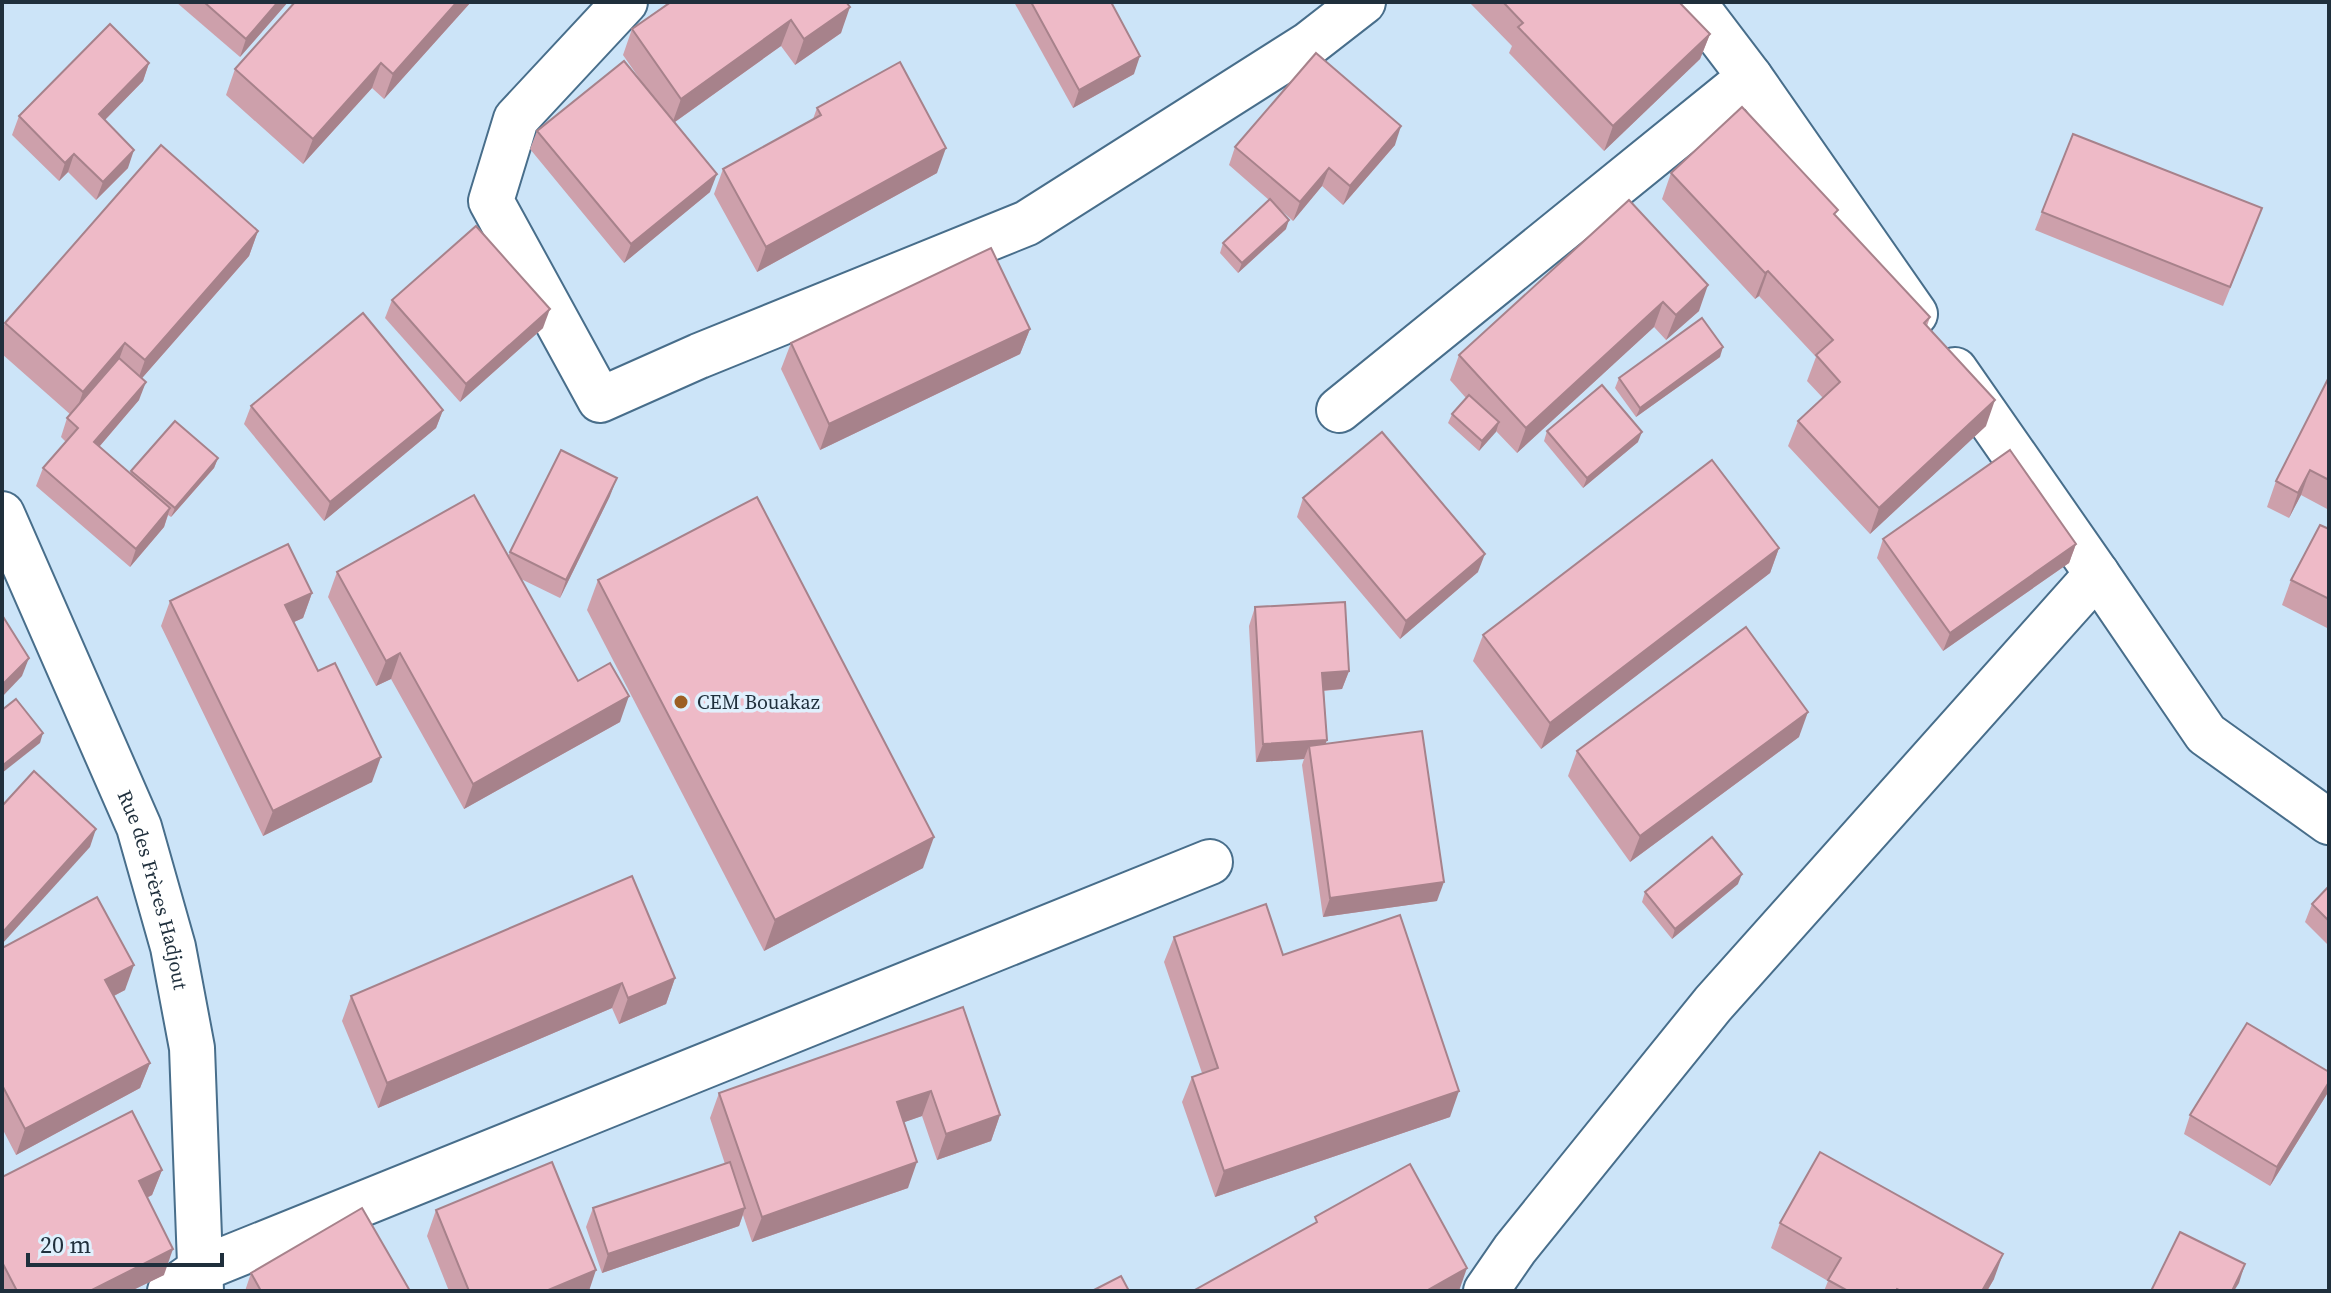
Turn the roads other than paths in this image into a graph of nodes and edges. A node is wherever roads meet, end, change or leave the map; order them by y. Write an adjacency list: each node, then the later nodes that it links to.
1 (625, 2): 2 (street)
2 (1363, 2)
3 (1693, 2): 4 (street)
4 (1750, 77): 5 (street); 7 (street)
5 (1339, 410)
6 (2, 514): 10 (street, Rue des Frères Hadjout)
7 (2097, 574): 8 (street); 11 (street)
8 (2329, 822)
9 (1210, 862): 10 (street)
10 (191, 1284)
11 (1486, 1291)

